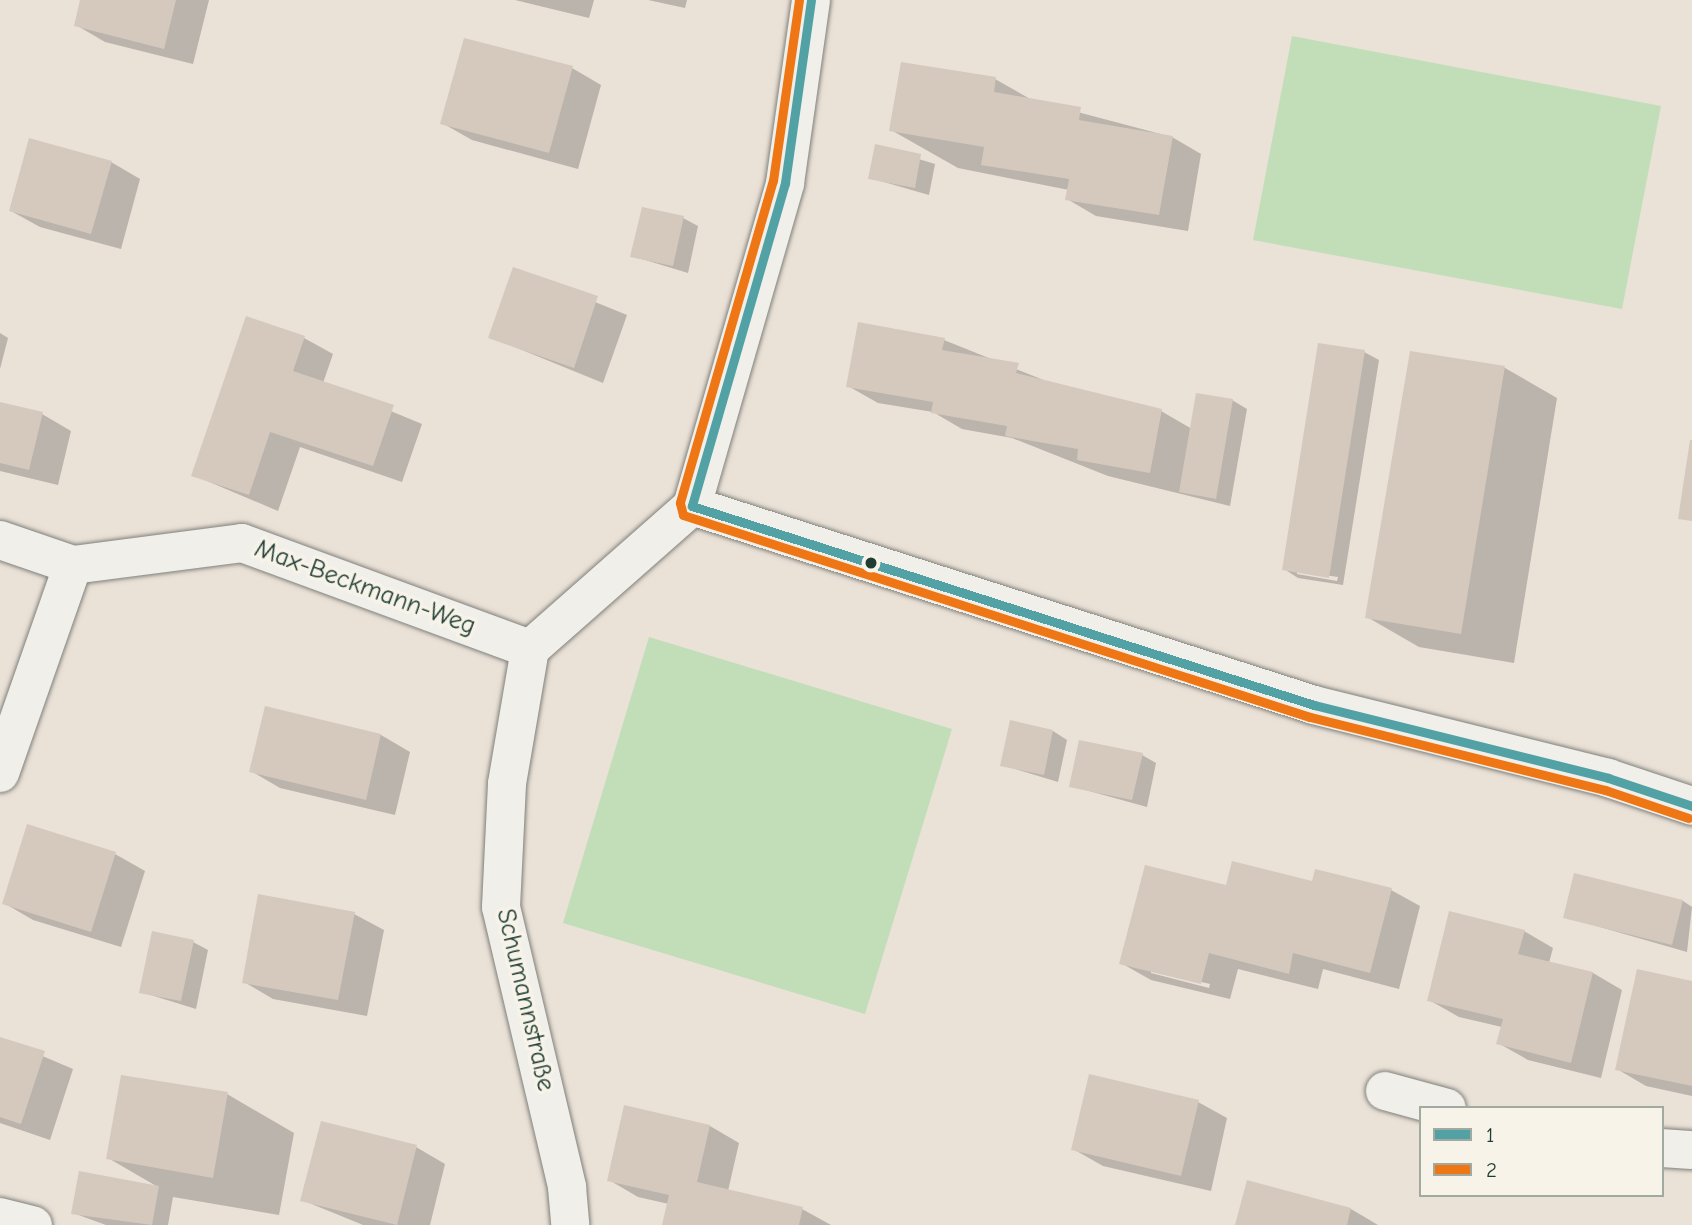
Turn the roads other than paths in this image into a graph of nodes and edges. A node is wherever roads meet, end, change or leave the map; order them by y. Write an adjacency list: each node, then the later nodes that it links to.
1 (811, 0): 2 (street)
2 (692, 506): 5 (street); 7 (street)
3 (0, 540): 4 (street, Max-Beckmann-Weg)
4 (74, 565): 5 (street, Max-Beckmann-Weg); 6 (street)
5 (530, 649): 14 (street, Schumannstraße)
6 (0, 773)
7 (1692, 806)
8 (1384, 1091): 9 (street)
9 (1440, 1106)
10 (1664, 1148): 11 (street)
11 (1692, 1150)
12 (0, 1217): 13 (street)
13 (33, 1225)
14 (570, 1225)

